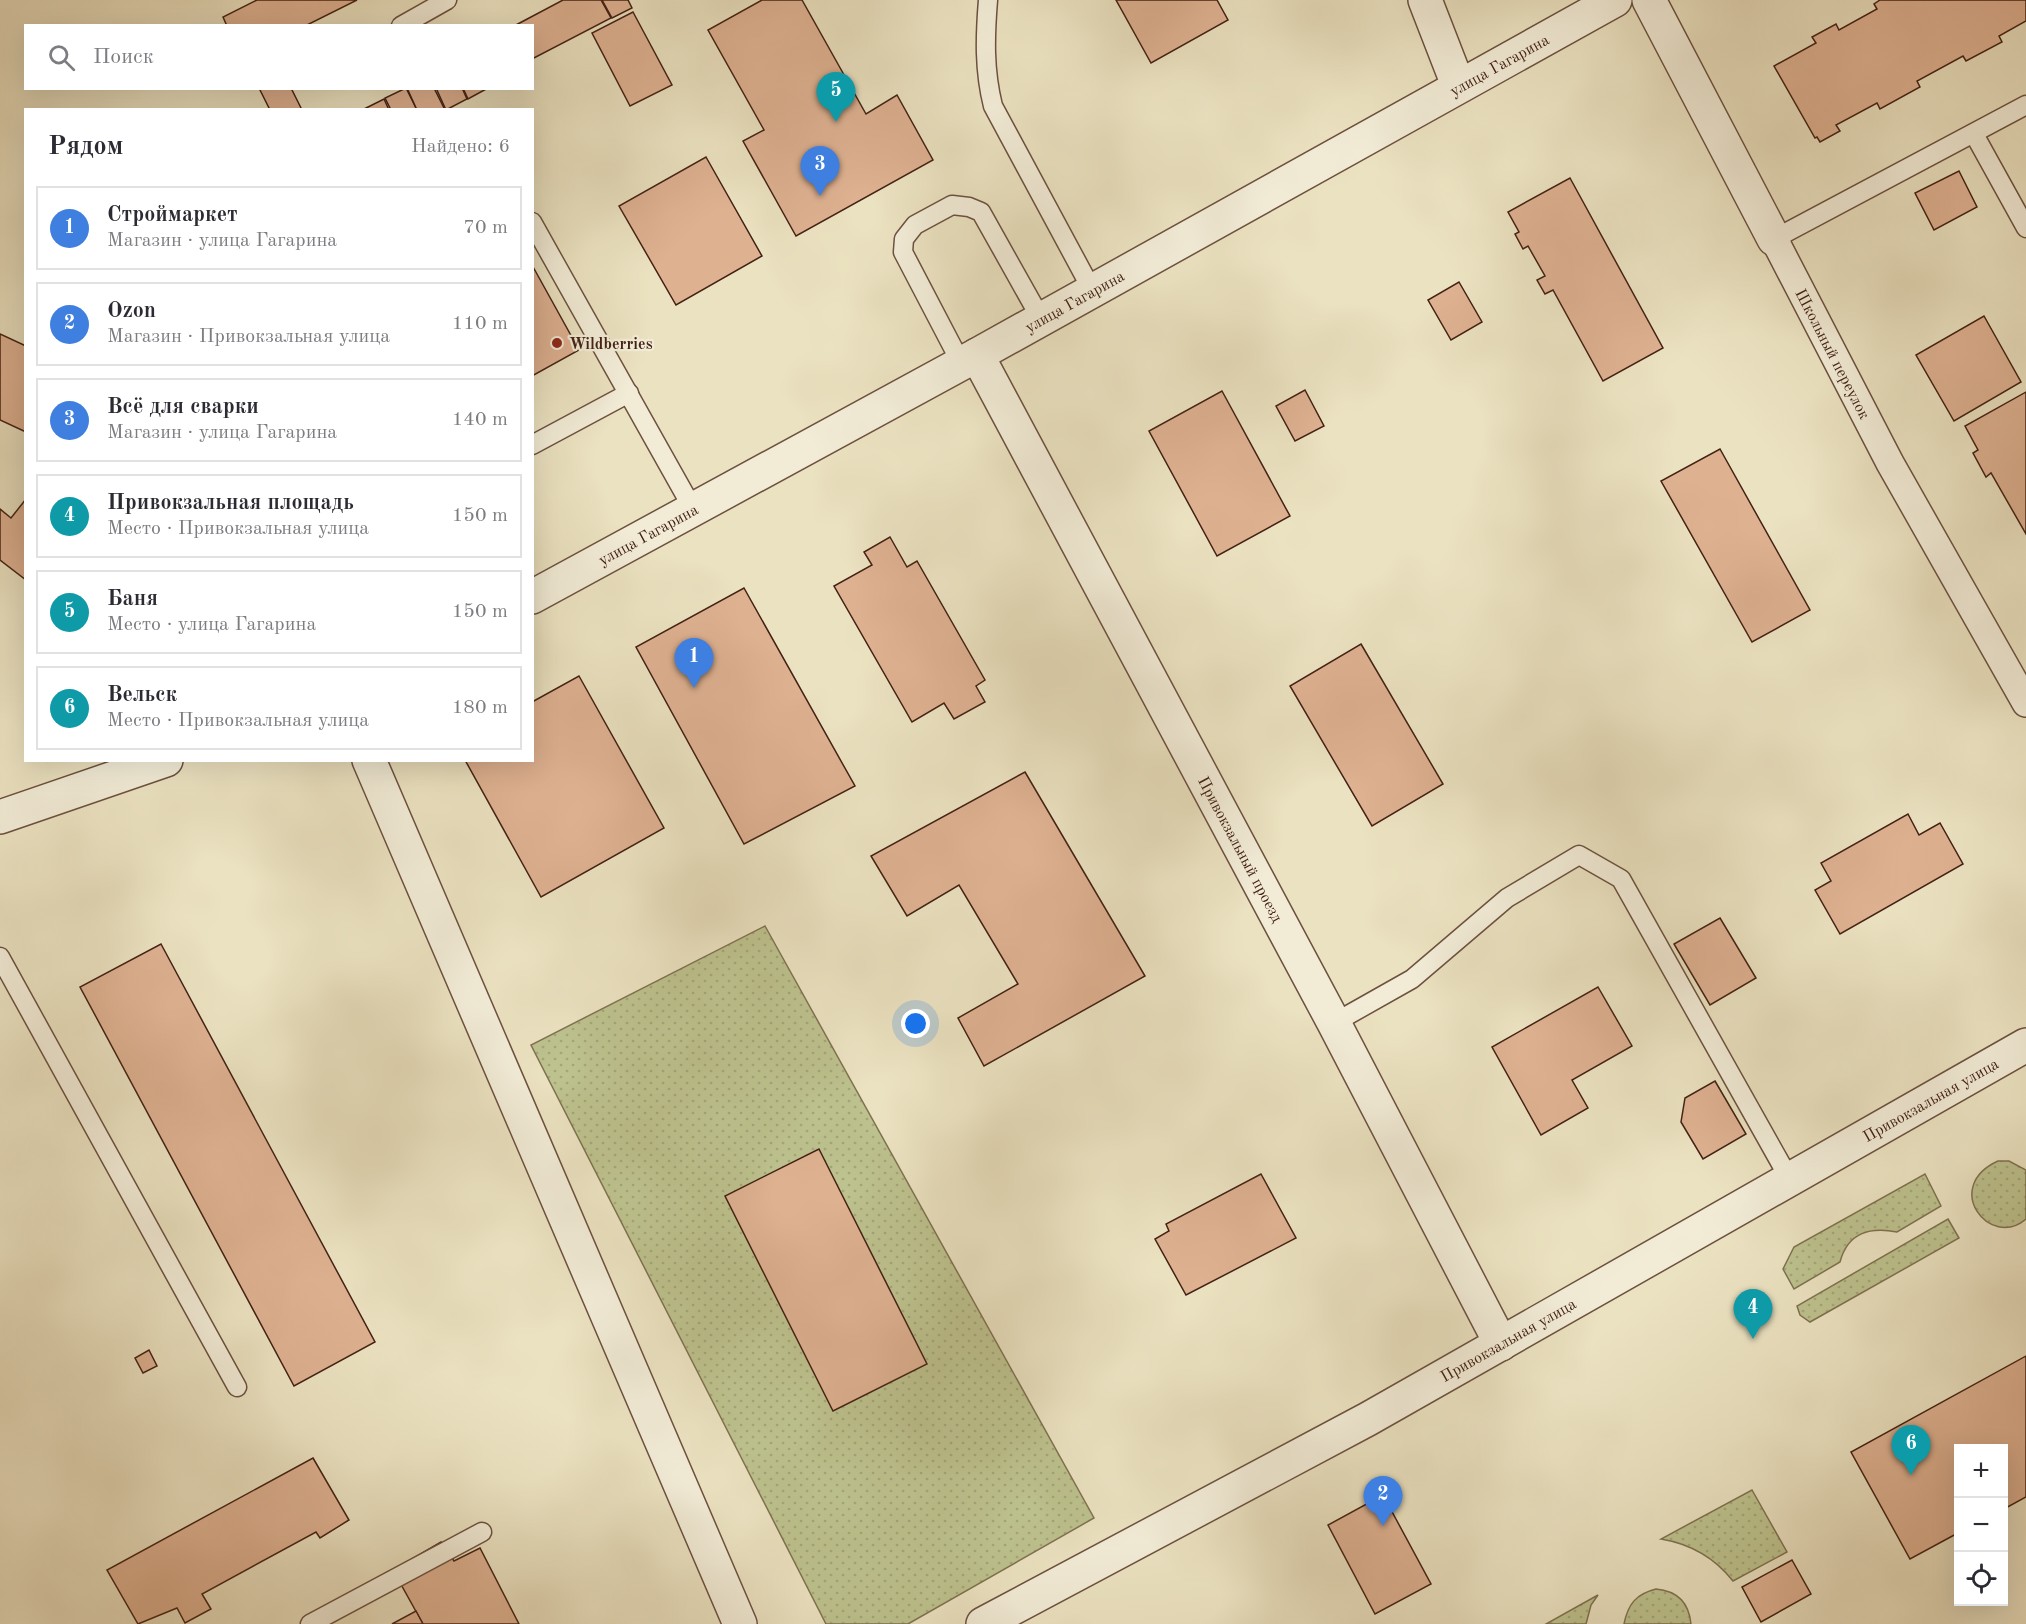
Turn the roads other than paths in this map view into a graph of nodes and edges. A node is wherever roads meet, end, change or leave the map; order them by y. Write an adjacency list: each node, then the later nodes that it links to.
1 (447, 0): 6 (lane)
2 (988, 0): 13 (lane)
3 (1425, 0): 7 (street)
4 (1615, 0): 7 (street, улица Гагарина)
5 (1649, 0): 12 (street, Школьный переулок)
6 (405, 24)
7 (1458, 85): 13 (street, улица Гагарина)
8 (2026, 105): 9 (lane)
9 (1974, 134): 11 (lane); 12 (lane)
10 (534, 226): 16 (lane)
11 (2026, 228)
12 (1774, 239): 20 (street, Школьный переулок)
13 (1092, 290): 14 (street, улица Гагарина)
14 (1041, 320): 15 (street, улица Гагарина); 15 (lane)
15 (969, 359): 18 (street, улица Гагарина); 25 (street, Привокзальный проезд)
16 (629, 393): 17 (lane); 18 (lane)
17 (534, 444)
18 (693, 509): 19 (street, улица Гагарина)
19 (534, 596)
20 (2026, 703)
21 (160, 762): 23 (street)
22 (370, 762): 32 (street)
23 (0, 817)
24 (0, 957): 29 (lane)
25 (1334, 1023): 27 (lane); 28 (street, Привокзальный проезд)
26 (2026, 1045): 27 (street, Привокзальная улица)
27 (1790, 1180): 28 (street, Привокзальная улица)
28 (1501, 1344): 33 (street, Привокзальная улица)
29 (237, 1387)
30 (482, 1532): 31 (lane)
31 (310, 1624)
32 (740, 1624)
33 (982, 1624)

